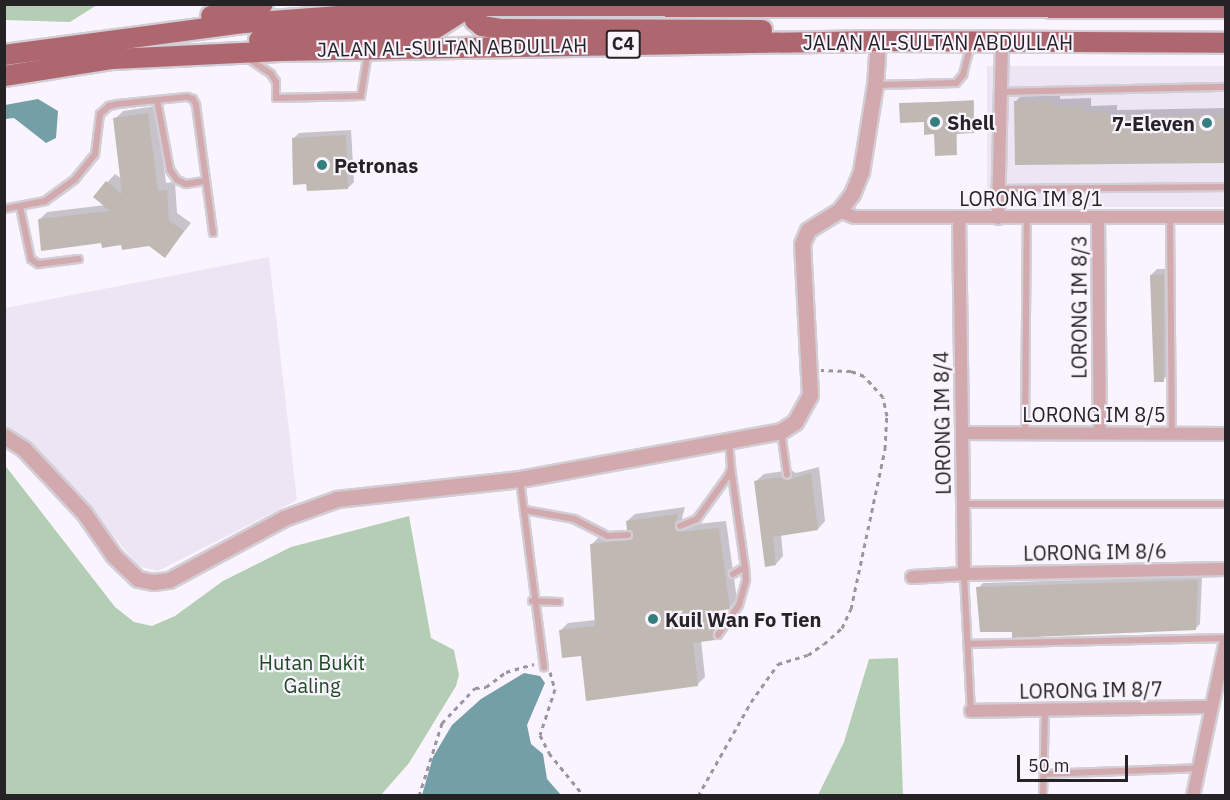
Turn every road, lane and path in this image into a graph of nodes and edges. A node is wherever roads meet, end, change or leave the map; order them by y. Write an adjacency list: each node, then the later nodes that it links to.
1 (263, 4): 8 (main road)
2 (1216, 4): 7 (street)
3 (471, 5): 4 (main road, JALAN AL-SULTAN ABDULLAH / C4); 8 (main road, JALAN AL-SULTAN ABDULLAH / C4); 9 (main road); 16 (main road)
4 (546, 5): 5 (main road, JALAN AL-SULTAN ABDULLAH / C4)
5 (868, 7): 7 (main road, JALAN AL-SULTAN ABDULLAH / C4)
6 (1226, 8): 7 (main road, JALAN AL-SULTAN ABDULLAH / C4)
7 (1196, 9)
8 (106, 40): 15 (main road, JALAN AL-SULTAN ABDULLAH / C4)
9 (878, 40): 12 (main road, JALAN AL-SULTAN ABDULLAH / C4); 13 (main road, JALAN AL-SULTAN ABDULLAH / C4); 18 (street)
10 (1002, 43): 11 (main road, JALAN AL-SULTAN ABDULLAH / C4); 12 (main road, JALAN AL-SULTAN ABDULLAH / C4); 20 (street)
11 (1226, 43)
12 (971, 44): 18 (lane)
13 (368, 48): 14 (main road, JALAN AL-SULTAN ABDULLAH / C4); 14 (lane)
14 (239, 54): 16 (main road, JALAN AL-SULTAN ABDULLAH / C4)
15 (4, 55)
16 (113, 59): 17 (main road, JALAN AL-SULTAN ABDULLAH / C4)
17 (4, 76)
18 (875, 85): 27 (street)
19 (1226, 87): 20 (lane)
20 (1001, 92): 24 (street)
21 (158, 100): 22 (lane); 22 (lane); 25 (lane)
22 (205, 181): 34 (lane)
23 (1226, 187): 24 (lane)
24 (999, 189): 32 (street)
25 (20, 207): 26 (lane); 35 (lane)
26 (4, 209)
27 (838, 211): 31 (street, LORONG IM 8/1); 36 (street)
28 (1098, 217): 29 (street, LORONG IM 8/1); 33 (street, LORONG IM 8/1); 38 (street, LORONG IM 8/3)
29 (1170, 217): 30 (street, LORONG IM 8/1); 40 (lane)
30 (1226, 217)
31 (959, 218): 32 (street, LORONG IM 8/1); 41 (street, LORONG IM 8/4)
32 (998, 218): 33 (street, LORONG IM 8/1)
33 (1027, 218): 39 (lane)
34 (213, 233)
35 (80, 259)
36 (810, 369): 37 (street); 71 (path)
37 (781, 431): 44 (street); 46 (lane)
38 (1100, 432): 39 (street, LORONG IM 8/5); 40 (street, LORONG IM 8/5)
39 (1025, 433): 41 (street, LORONG IM 8/5)
40 (1173, 433): 42 (street, LORONG IM 8/5)
41 (962, 434): 48 (street, LORONG IM 8/4)
42 (1226, 434)
43 (4, 436): 47 (street)
44 (729, 442): 45 (lane); 47 (street)
45 (731, 468): 51 (lane); 53 (lane)
46 (788, 475)
47 (520, 479): 50 (lane)
48 (963, 504): 49 (lane); 56 (street, LORONG IM 8/4)
49 (1226, 504)
50 (525, 510): 52 (lane); 58 (lane)
51 (680, 526)
52 (628, 535)
53 (745, 567): 55 (lane); 60 (lane)
54 (1226, 570): 56 (street, LORONG IM 8/6)
55 (733, 574)
56 (964, 574): 57 (street); 62 (lane)
57 (912, 578)
58 (533, 601): 59 (lane); 63 (lane)
59 (559, 602)
60 (718, 635)
61 (1226, 639): 62 (lane); 64 (street)
62 (968, 645): 66 (lane)
63 (544, 667): 69 (path); 70 (path)
64 (1211, 707): 65 (street, LORONG IM 8/7); 67 (street)
65 (1045, 710): 66 (street, LORONG IM 8/7); 68 (lane)
66 (971, 711)
67 (1200, 768): 68 (lane); 73 (street)
68 (1044, 774): 72 (lane)
69 (419, 795)
70 (584, 795)
71 (699, 795)
72 (1043, 795)
73 (1193, 795)

